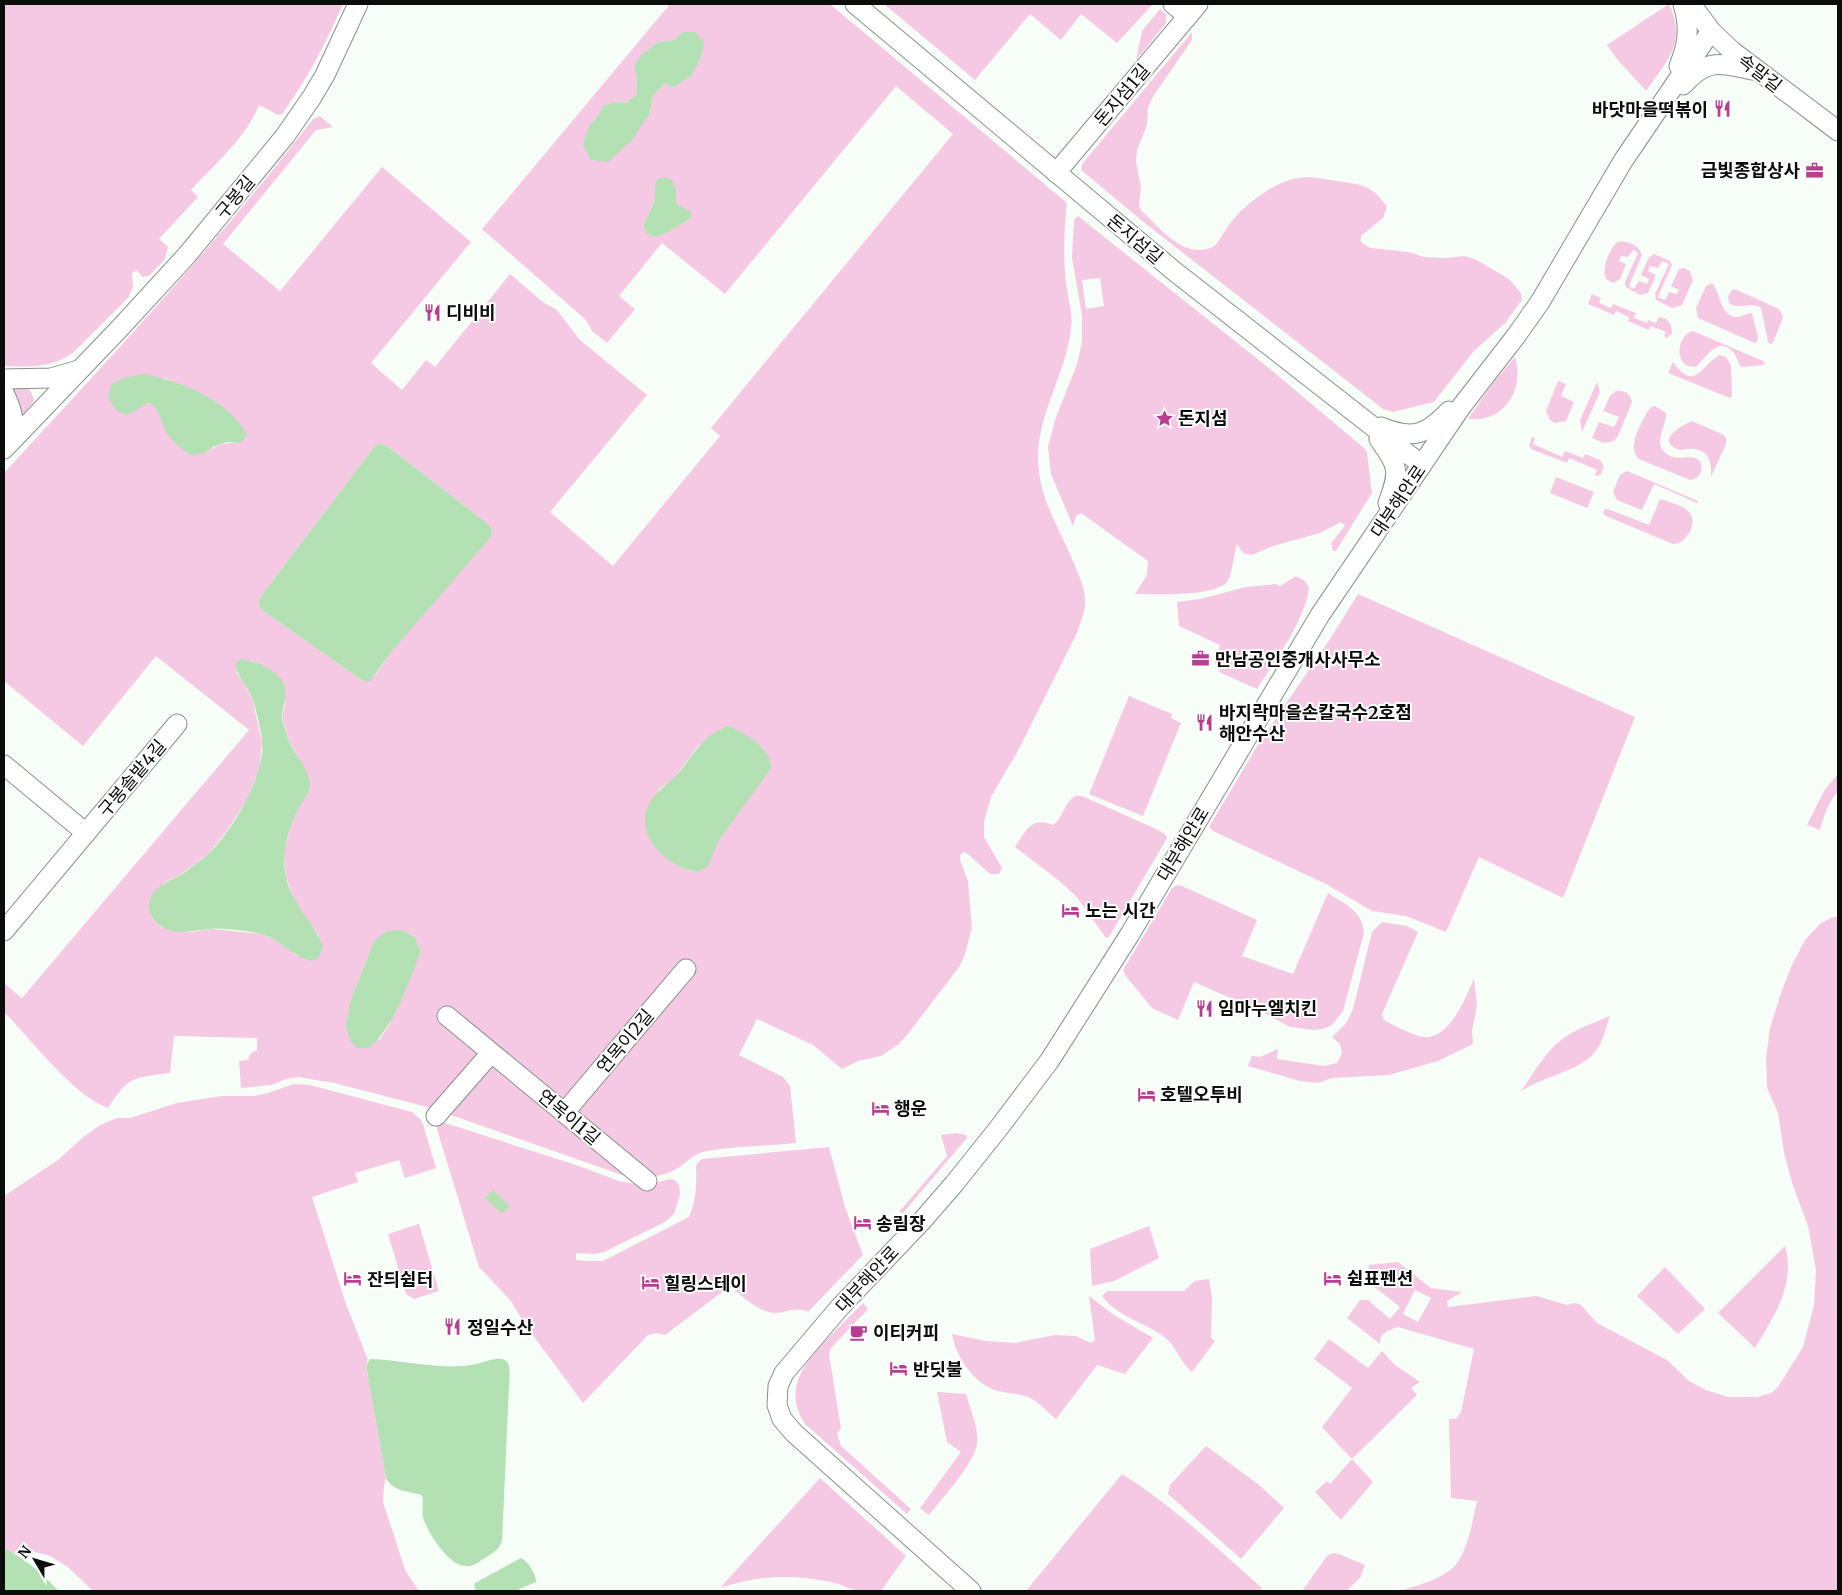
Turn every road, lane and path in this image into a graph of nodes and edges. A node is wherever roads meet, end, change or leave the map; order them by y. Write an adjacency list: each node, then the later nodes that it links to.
1 (358, 4): 14 (street, 구봉길)
2 (855, 4): 12 (street, 돈지섬길)
3 (1174, 4): 6 (street, 돈지섬1길)
4 (1683, 4): 11 (street)
5 (1691, 4): 7 (street, 속말길)
6 (1193, 10): 12 (street, 돈지섬1길)
7 (1711, 31): 8 (street, 속말길); 10 (street, 대부해안로)
8 (1758, 72): 9 (street, 속말길); 10 (street)
9 (1838, 131)
10 (1638, 139): 11 (street, 대부해안로)
11 (1623, 161): 13 (street, 대부해안로)
12 (1056, 173): 17 (street, 돈지섬길)
13 (1516, 336): 17 (street); 19 (street, 대부해안로)
14 (80, 369): 15 (street, 구봉길); 18 (street, 구봉길)
15 (4, 379)
16 (4, 394): 18 (street, 구봉길)
17 (1369, 423): 19 (street, 돈지섬길); 20 (street)
18 (8, 444)
19 (1422, 465): 20 (street, 대부해안로)
20 (1374, 536): 31 (street, 대부해안로)
21 (178, 724): 23 (street, 구봉솔밭4길)
22 (4, 765): 23 (street, 구봉솔밭4길)
23 (86, 833): 24 (street, 구봉솔밭4길)
24 (4, 931)
25 (686, 969): 28 (street, 연목이2길)
26 (447, 1016): 27 (street, 연목이1길)
27 (491, 1053): 28 (street, 연목이1길); 29 (street)
28 (564, 1113): 30 (street, 연목이1길)
29 (436, 1116)
30 (647, 1181)
31 (972, 1591)

